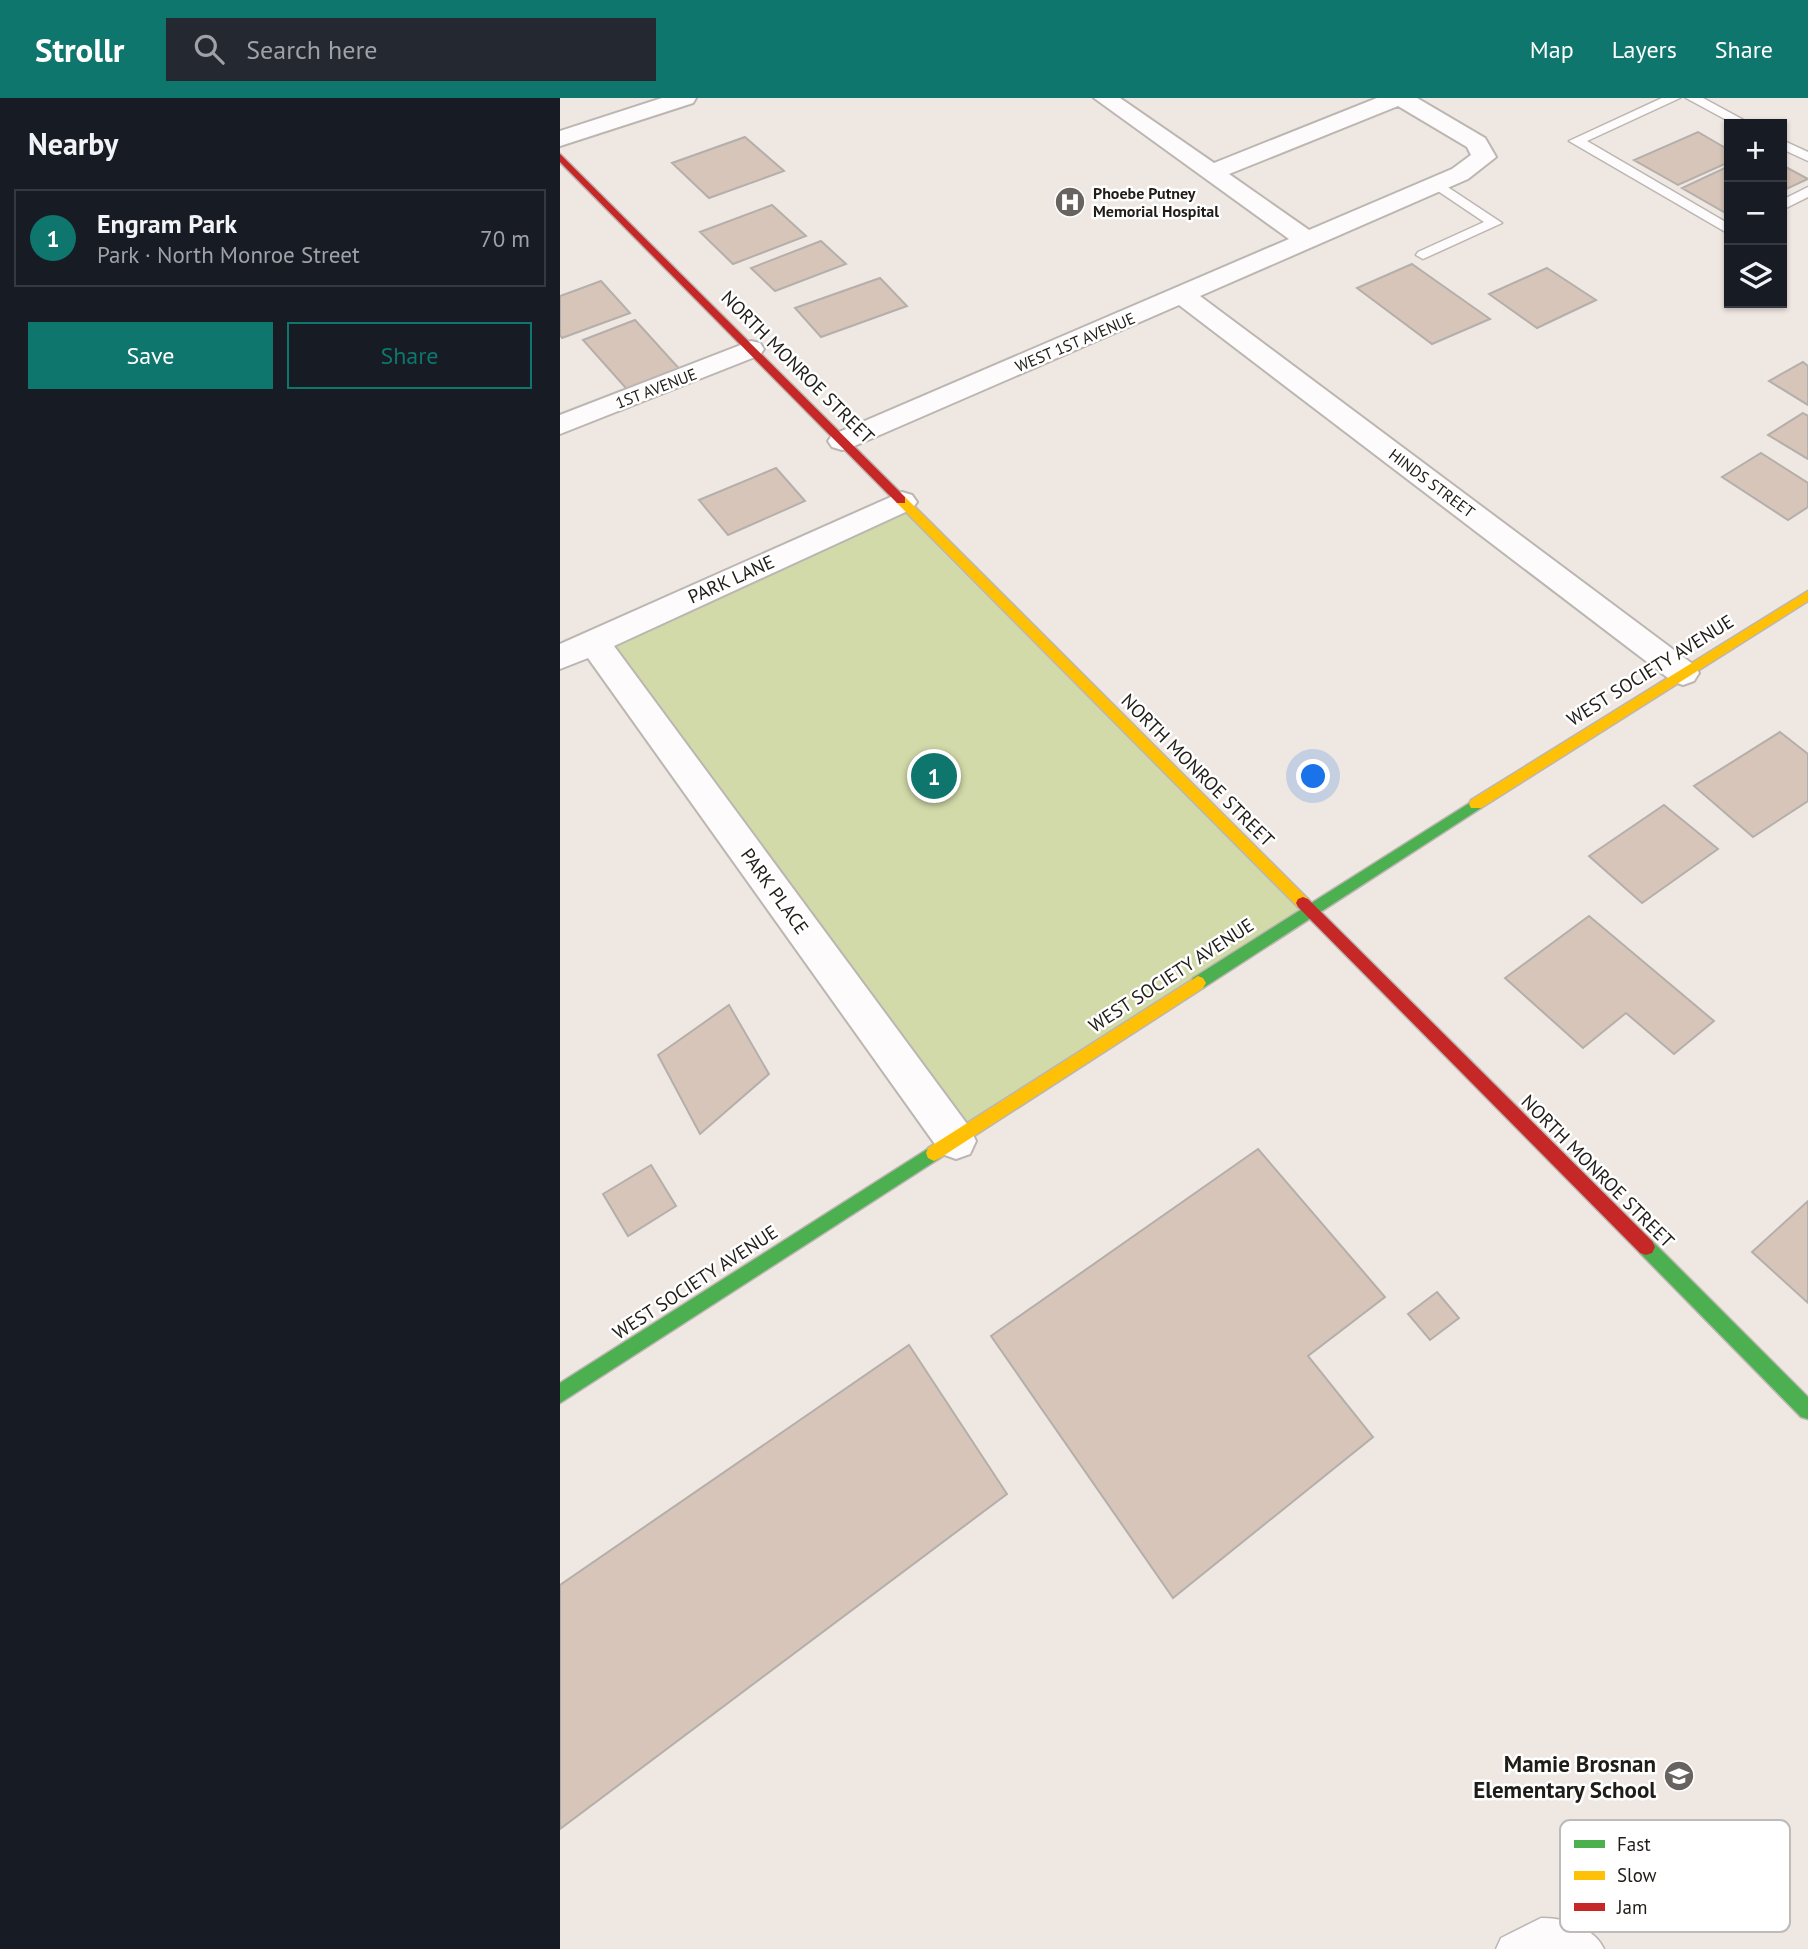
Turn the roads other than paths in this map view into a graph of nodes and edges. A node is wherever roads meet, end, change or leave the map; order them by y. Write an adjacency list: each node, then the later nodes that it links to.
1 (685, 98): 7 (street)
2 (1105, 98): 11 (street)
3 (1399, 98): 11 (street); 12 (street, WEST 1ST AVENUE)
4 (1673, 98): 15 (lane)
5 (1693, 98): 6 (lane)
6 (1734, 119)
7 (560, 139)
8 (1787, 147): 10 (lane)
9 (560, 157): 19 (main road, NORTH MONROE STREET)
10 (1808, 158)
11 (1210, 173): 16 (street)
12 (1437, 184): 16 (street, WEST 1ST AVENUE); 17 (lane)
13 (1808, 191): 14 (lane)
14 (1787, 203)
15 (1724, 227)
16 (1307, 239): 18 (street, WEST 1ST AVENUE)
17 (1423, 255)
18 (1181, 294): 21 (street, WEST 1ST AVENUE); 26 (street, HINDS STREET)
19 (751, 349): 20 (street, 1ST AVENUE); 21 (main road, NORTH MONROE STREET)
20 (560, 425)
21 (842, 441): 22 (main road, NORTH MONROE STREET)
22 (902, 502): 24 (street, PARK LANE); 27 (main road, NORTH MONROE STREET)
23 (1808, 595): 26 (main road, WEST SOCIETY AVENUE)
24 (593, 641): 25 (street, PARK LANE); 28 (street, PARK PLACE)
25 (560, 657)
26 (1683, 673): 27 (main road, WEST SOCIETY AVENUE)
27 (1308, 911): 28 (main road, WEST SOCIETY AVENUE); 30 (main road, NORTH MONROE STREET)
28 (956, 1141): 29 (main road, WEST SOCIETY AVENUE)
29 (560, 1394)
30 (1808, 1410)
31 (1512, 1949): 32 (lane)
32 (1588, 1949)

